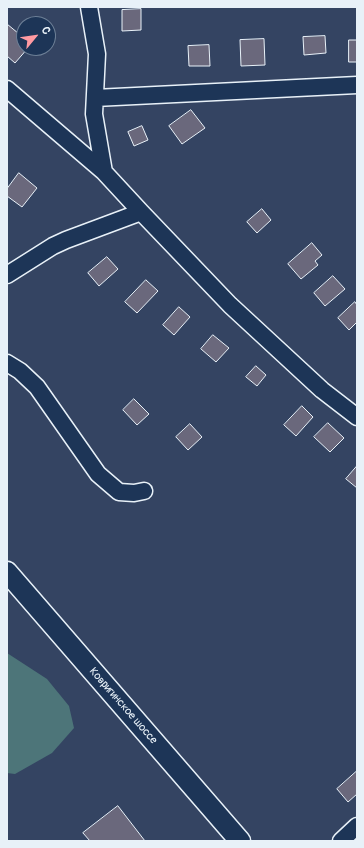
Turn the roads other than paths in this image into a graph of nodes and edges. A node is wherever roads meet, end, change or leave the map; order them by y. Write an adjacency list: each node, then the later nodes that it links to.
1 (89, 7): 4 (street)
2 (357, 85): 4 (street)
3 (7, 89): 5 (street)
4 (95, 98): 5 (street)
5 (104, 172): 6 (street)
6 (141, 212): 7 (street); 9 (street)
7 (7, 275)
8 (7, 363): 10 (street)
9 (357, 417)
10 (144, 491)
11 (7, 572): 13 (main road, Ковригинское шоссе)
12 (357, 826): 14 (street)
13 (240, 841)
14 (341, 841)

